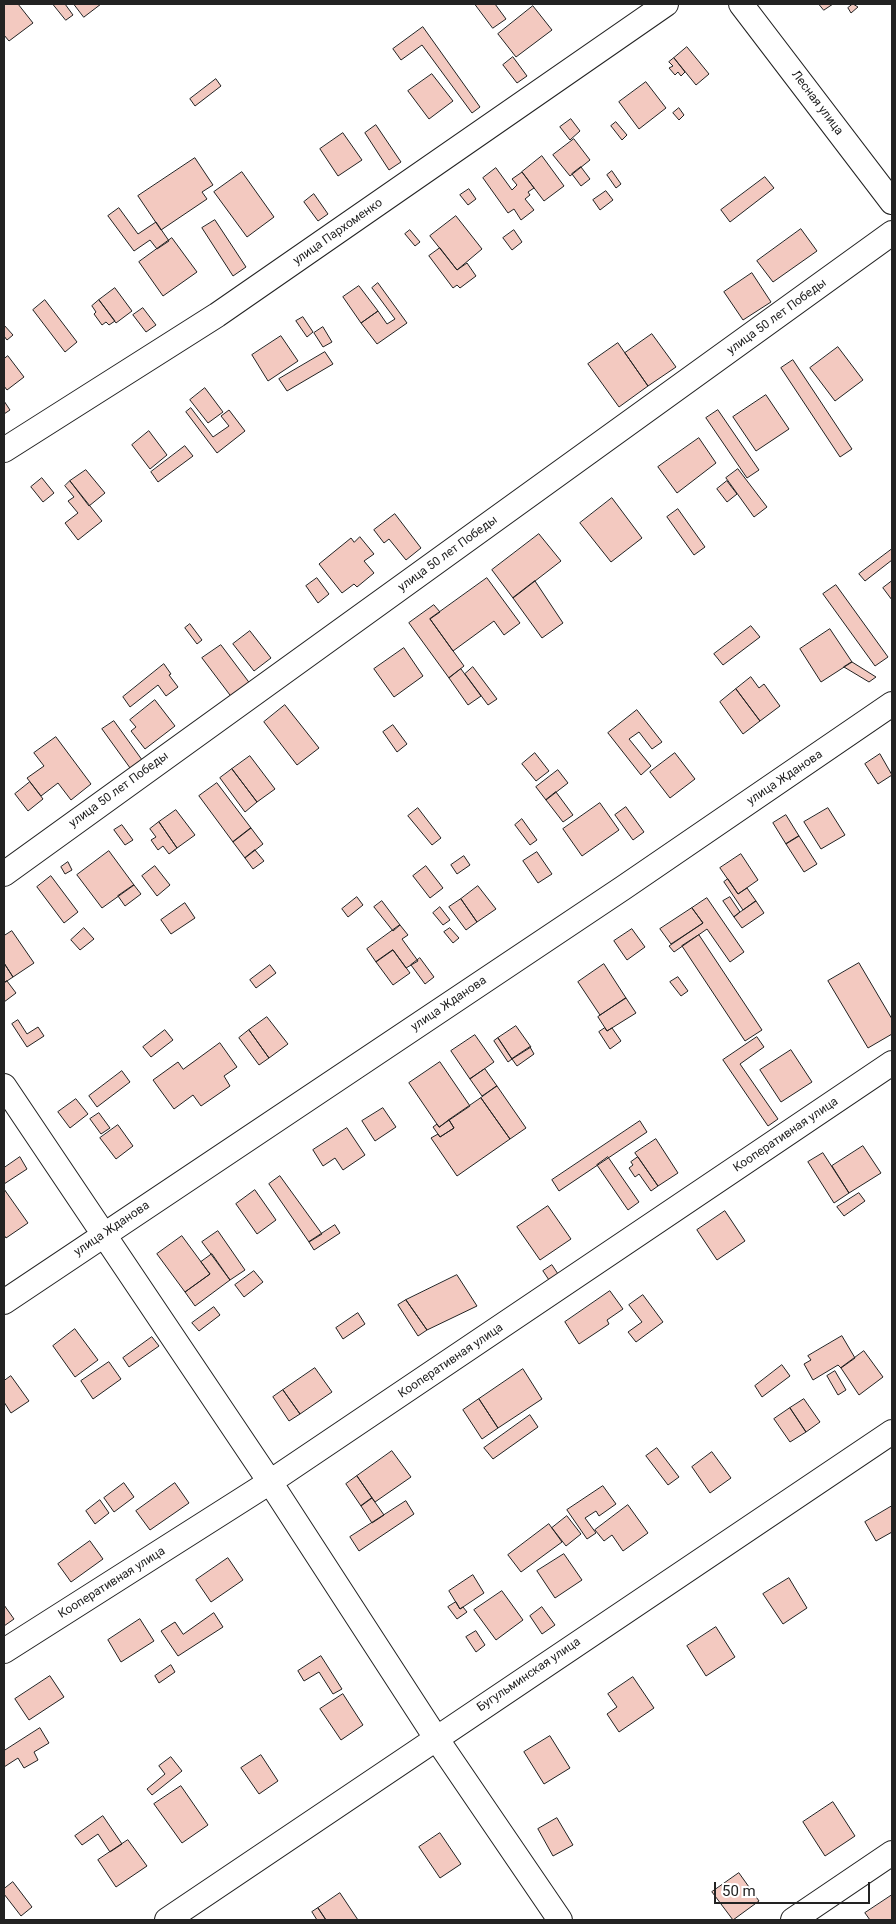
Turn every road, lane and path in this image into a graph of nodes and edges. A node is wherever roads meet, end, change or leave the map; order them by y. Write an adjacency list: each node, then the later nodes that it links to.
1 (666, 4): 5 (street, улица Пархоменко)
2 (741, 4): 3 (street, Лесная улица)
3 (892, 202)
4 (892, 234): 7 (street, улица 50 лет Победы)
5 (4, 450)
6 (892, 704): 10 (street, улица Жданова)
7 (4, 874)
8 (892, 1063): 13 (street, Кооперативная улица)
9 (4, 1086): 10 (street)
10 (103, 1235): 11 (street, улица Жданова); 13 (street)
11 (4, 1302)
12 (892, 1432): 15 (street, Бугульминская улица)
13 (270, 1482): 14 (street, Кооперативная улица); 15 (street)
14 (4, 1651)
15 (436, 1738): 17 (street, Бугульминская улица); 18 (street)
16 (892, 1853): 19 (street)
17 (167, 1920)
18 (560, 1920)
19 (793, 1920)

